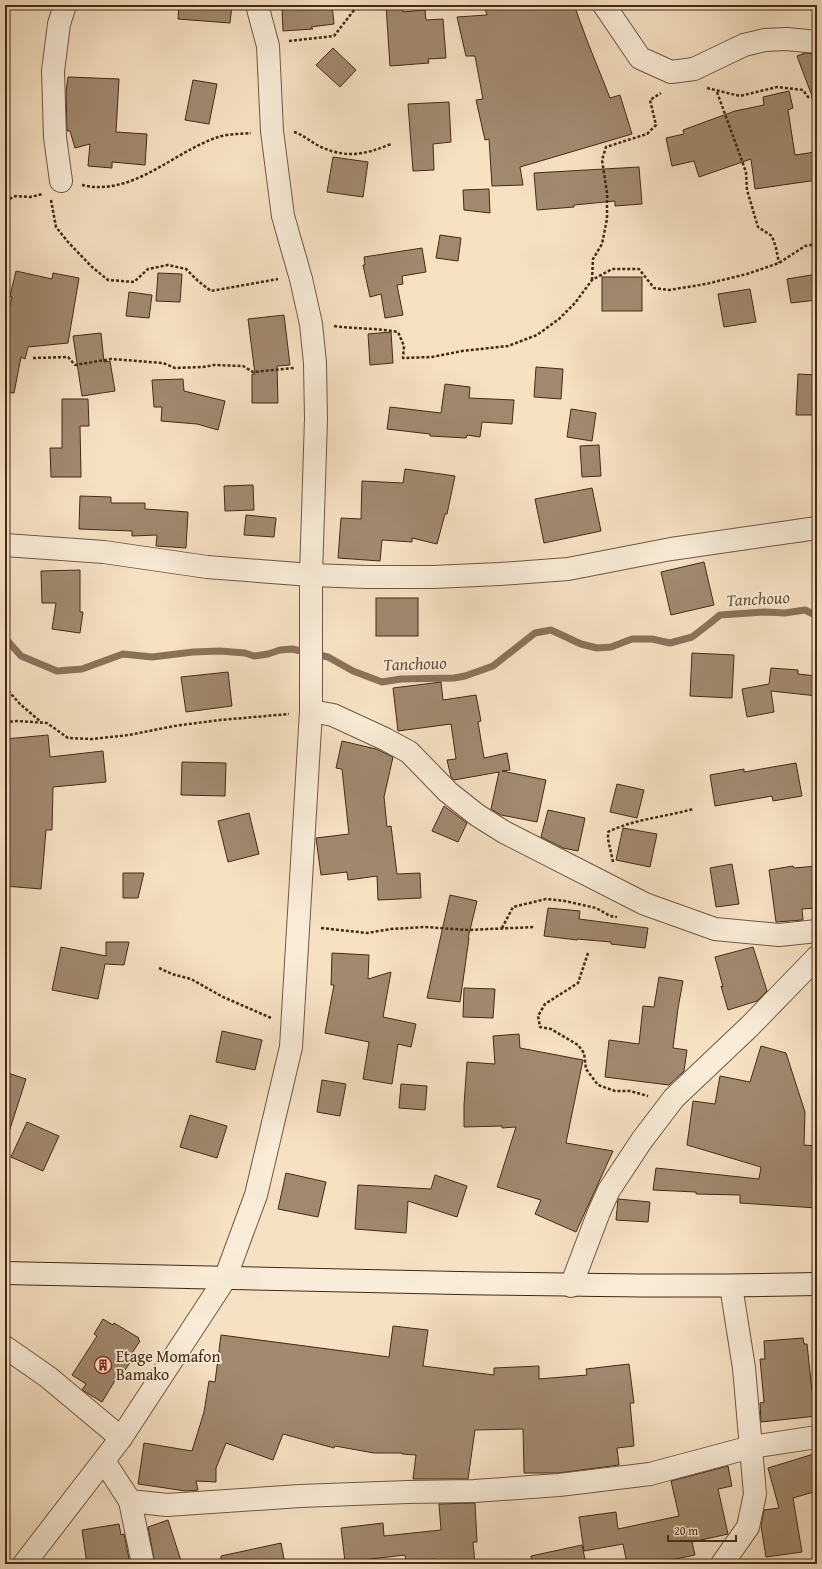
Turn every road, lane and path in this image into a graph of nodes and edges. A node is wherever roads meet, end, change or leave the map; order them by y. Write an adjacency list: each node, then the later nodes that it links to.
1 (65, 5): 13 (street)
2 (257, 5): 6 (street)
3 (358, 5): 6 (path)
4 (604, 5): 7 (street)
5 (817, 42): 7 (street)
6 (268, 46): 11 (street)
7 (671, 72): 18 (path)
8 (703, 87): 9 (path)
9 (717, 92): 10 (path); 16 (path)
10 (817, 97)
11 (272, 131): 12 (path); 13 (path); 17 (street)
12 (391, 144)
13 (61, 180)
14 (5, 201): 17 (path)
15 (817, 244): 16 (path)
16 (778, 263): 18 (path)
17 (301, 279): 19 (street)
18 (592, 280): 19 (path)
19 (311, 324): 21 (street)
20 (33, 358): 21 (path)
21 (315, 363): 24 (street)
22 (817, 528): 24 (street)
23 (5, 545): 24 (street)
24 (311, 575): 26 (street)
25 (5, 687): 28 (path)
26 (311, 711): 28 (path); 30 (street); 32 (street)
27 (5, 722): 28 (path)
28 (42, 722)
29 (693, 809): 30 (path)
30 (620, 892): 35 (street)
31 (622, 917): 33 (path)
32 (299, 928): 33 (path); 39 (street)
33 (502, 928): 34 (path)
34 (535, 928)
35 (817, 931)
36 (588, 953): 40 (path)
37 (817, 957): 40 (street)
38 (159, 968): 39 (path)
39 (294, 1027): 42 (street)
40 (674, 1098): 44 (street)
41 (5, 1273): 42 (street)
42 (225, 1279): 44 (street); 48 (street)
43 (817, 1284): 45 (street)
44 (571, 1286): 45 (street)
45 (731, 1286): 49 (street)
46 (5, 1347): 48 (street)
47 (817, 1437): 49 (street)
48 (122, 1438): 50 (street)
49 (751, 1447): 51 (street); 54 (street)
50 (104, 1461): 51 (street); 52 (street)
51 (130, 1501): 53 (street)
52 (24, 1564)
53 (143, 1564)
54 (722, 1564)

